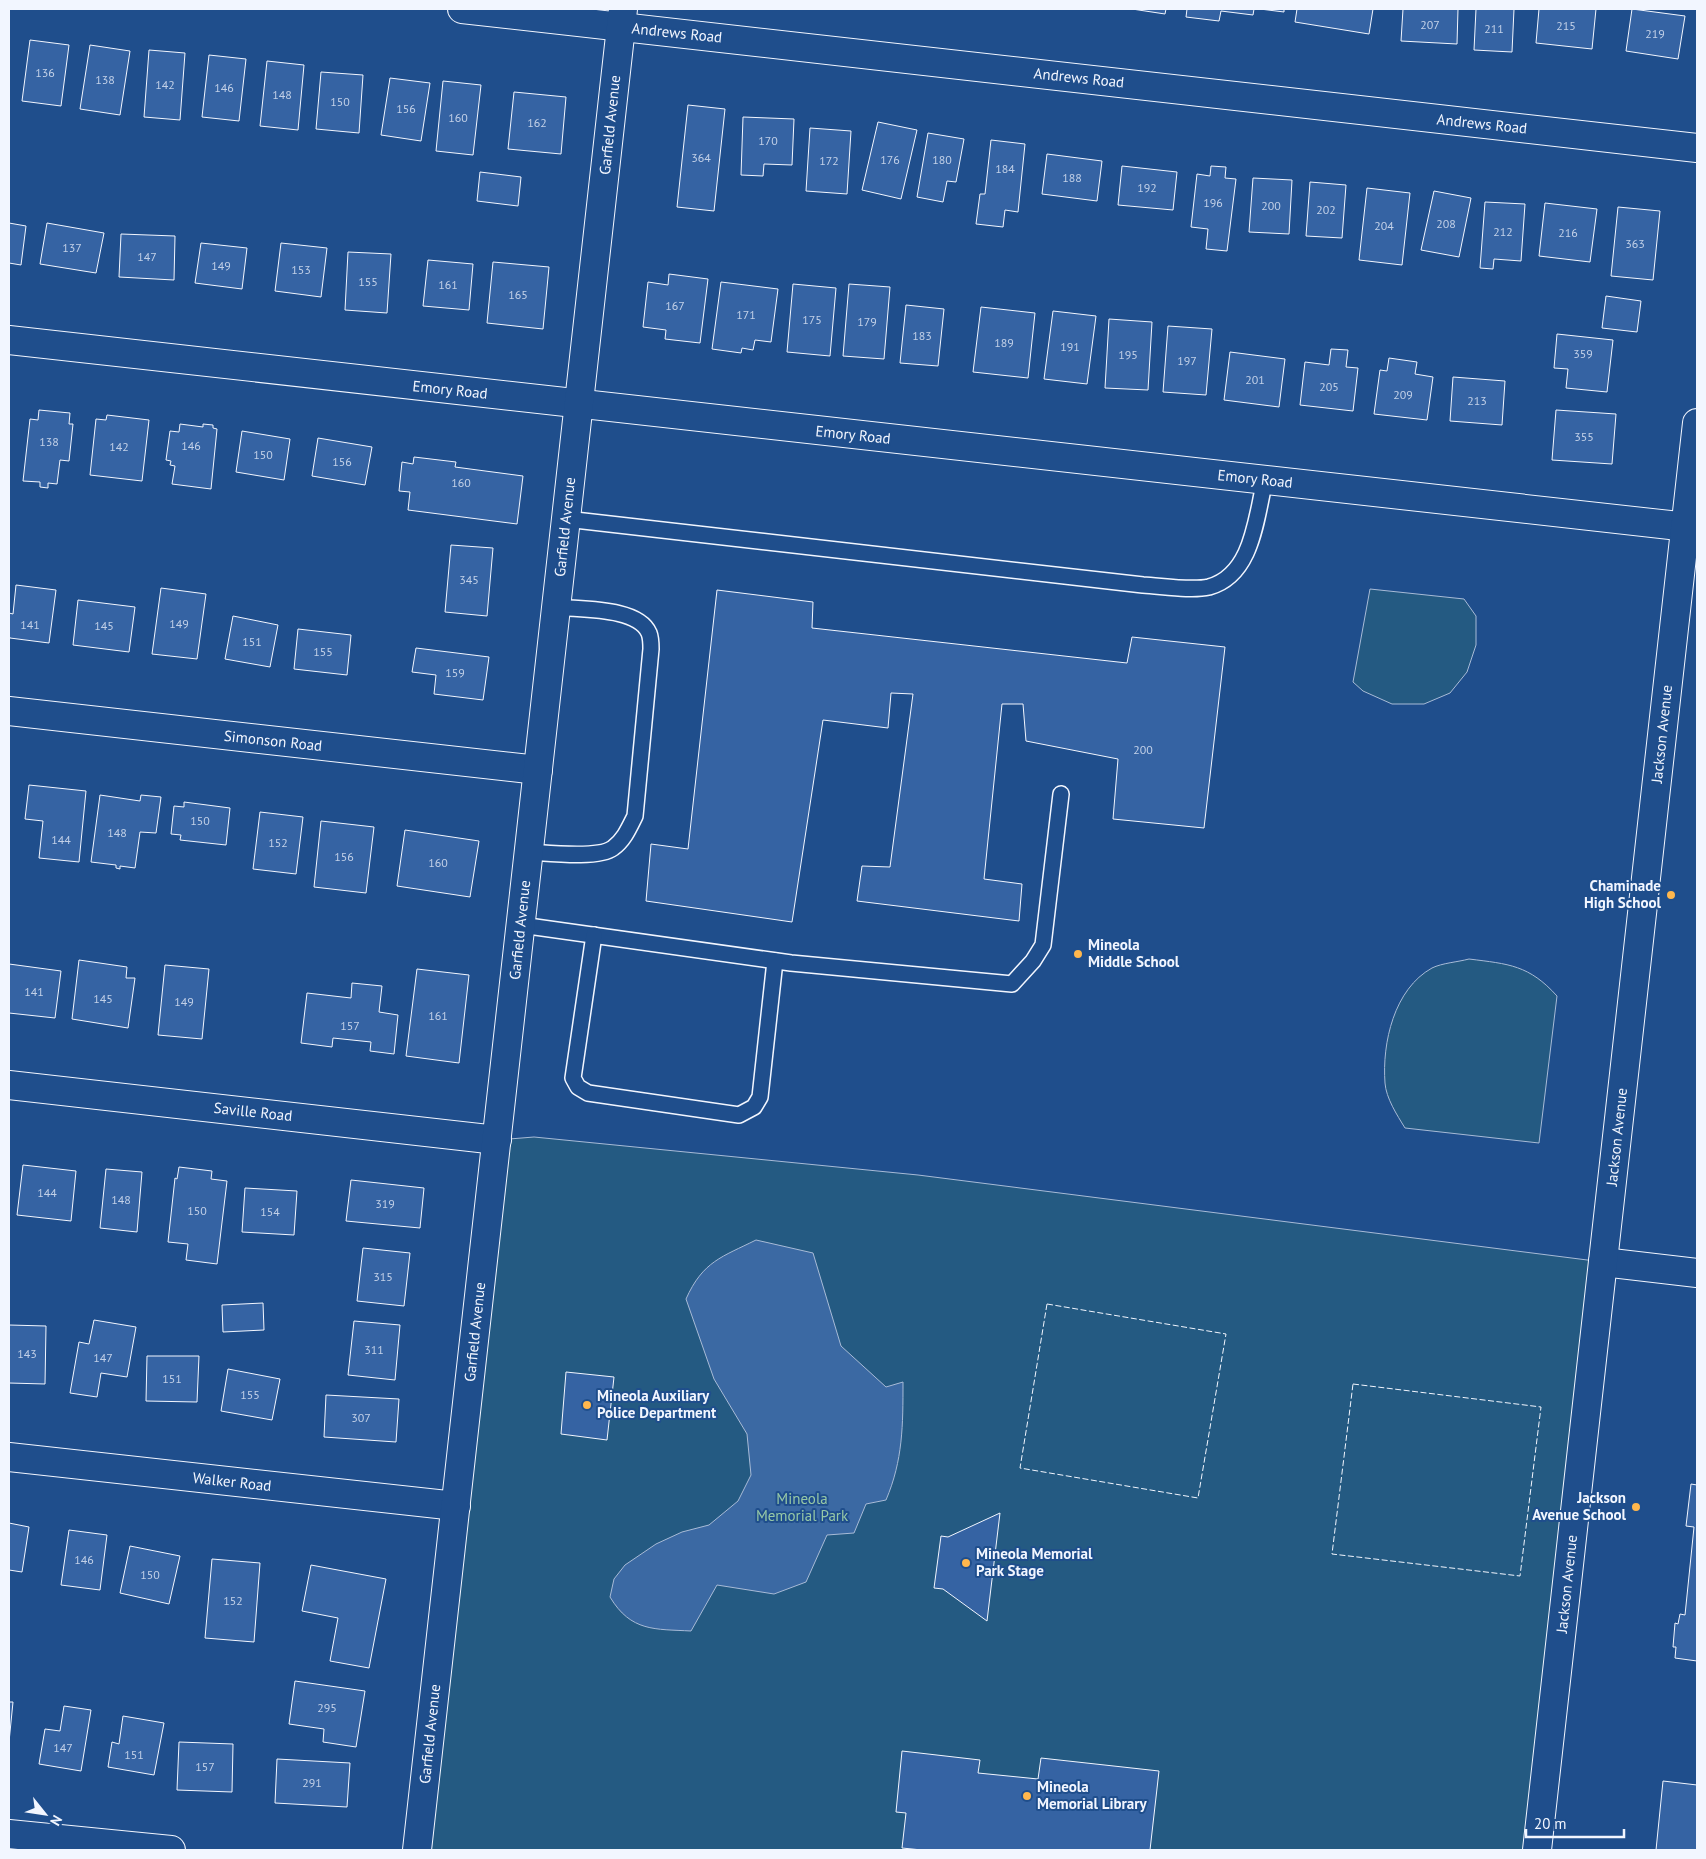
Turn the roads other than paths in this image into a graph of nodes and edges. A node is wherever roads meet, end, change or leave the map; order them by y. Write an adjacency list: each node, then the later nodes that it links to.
1 (462, 9): 2 (street, Andrews Road)
2 (622, 18): 3 (street, Andrews Road); 5 (street, Garfield Avenue)
3 (1697, 148)
4 (9, 340): 5 (street, Emory Road)
5 (579, 405): 7 (street, Emory Road); 8 (street, Garfield Avenue)
6 (1697, 423): 9 (street, Jackson Avenue)
7 (1265, 480): 8 (lane); 9 (street, Emory Road)
8 (566, 520): 10 (street, Garfield Avenue)
9 (1692, 527): 20 (street, Jackson Avenue)
10 (556, 607): 12 (street, Garfield Avenue); 14 (lane)
11 (9, 711): 12 (street, Simonson Road)
12 (538, 770): 14 (street, Garfield Avenue)
13 (1062, 794): 17 (lane)
14 (529, 852): 15 (street, Garfield Avenue)
15 (521, 925): 16 (lane); 19 (street, Garfield Avenue)
16 (594, 935): 17 (lane); 17 (lane)
17 (775, 961)
18 (9, 1085): 19 (street, Saville Road)
19 (497, 1140): 23 (street, Garfield Avenue)
20 (1603, 1262): 21 (street); 27 (street, Jackson Avenue)
21 (1697, 1273)
22 (9, 1457): 23 (street, Walker Road)
23 (456, 1506): 26 (street, Garfield Avenue)
24 (9, 1834): 25 (street)
25 (171, 1850)
26 (417, 1850)
27 (1537, 1850)

